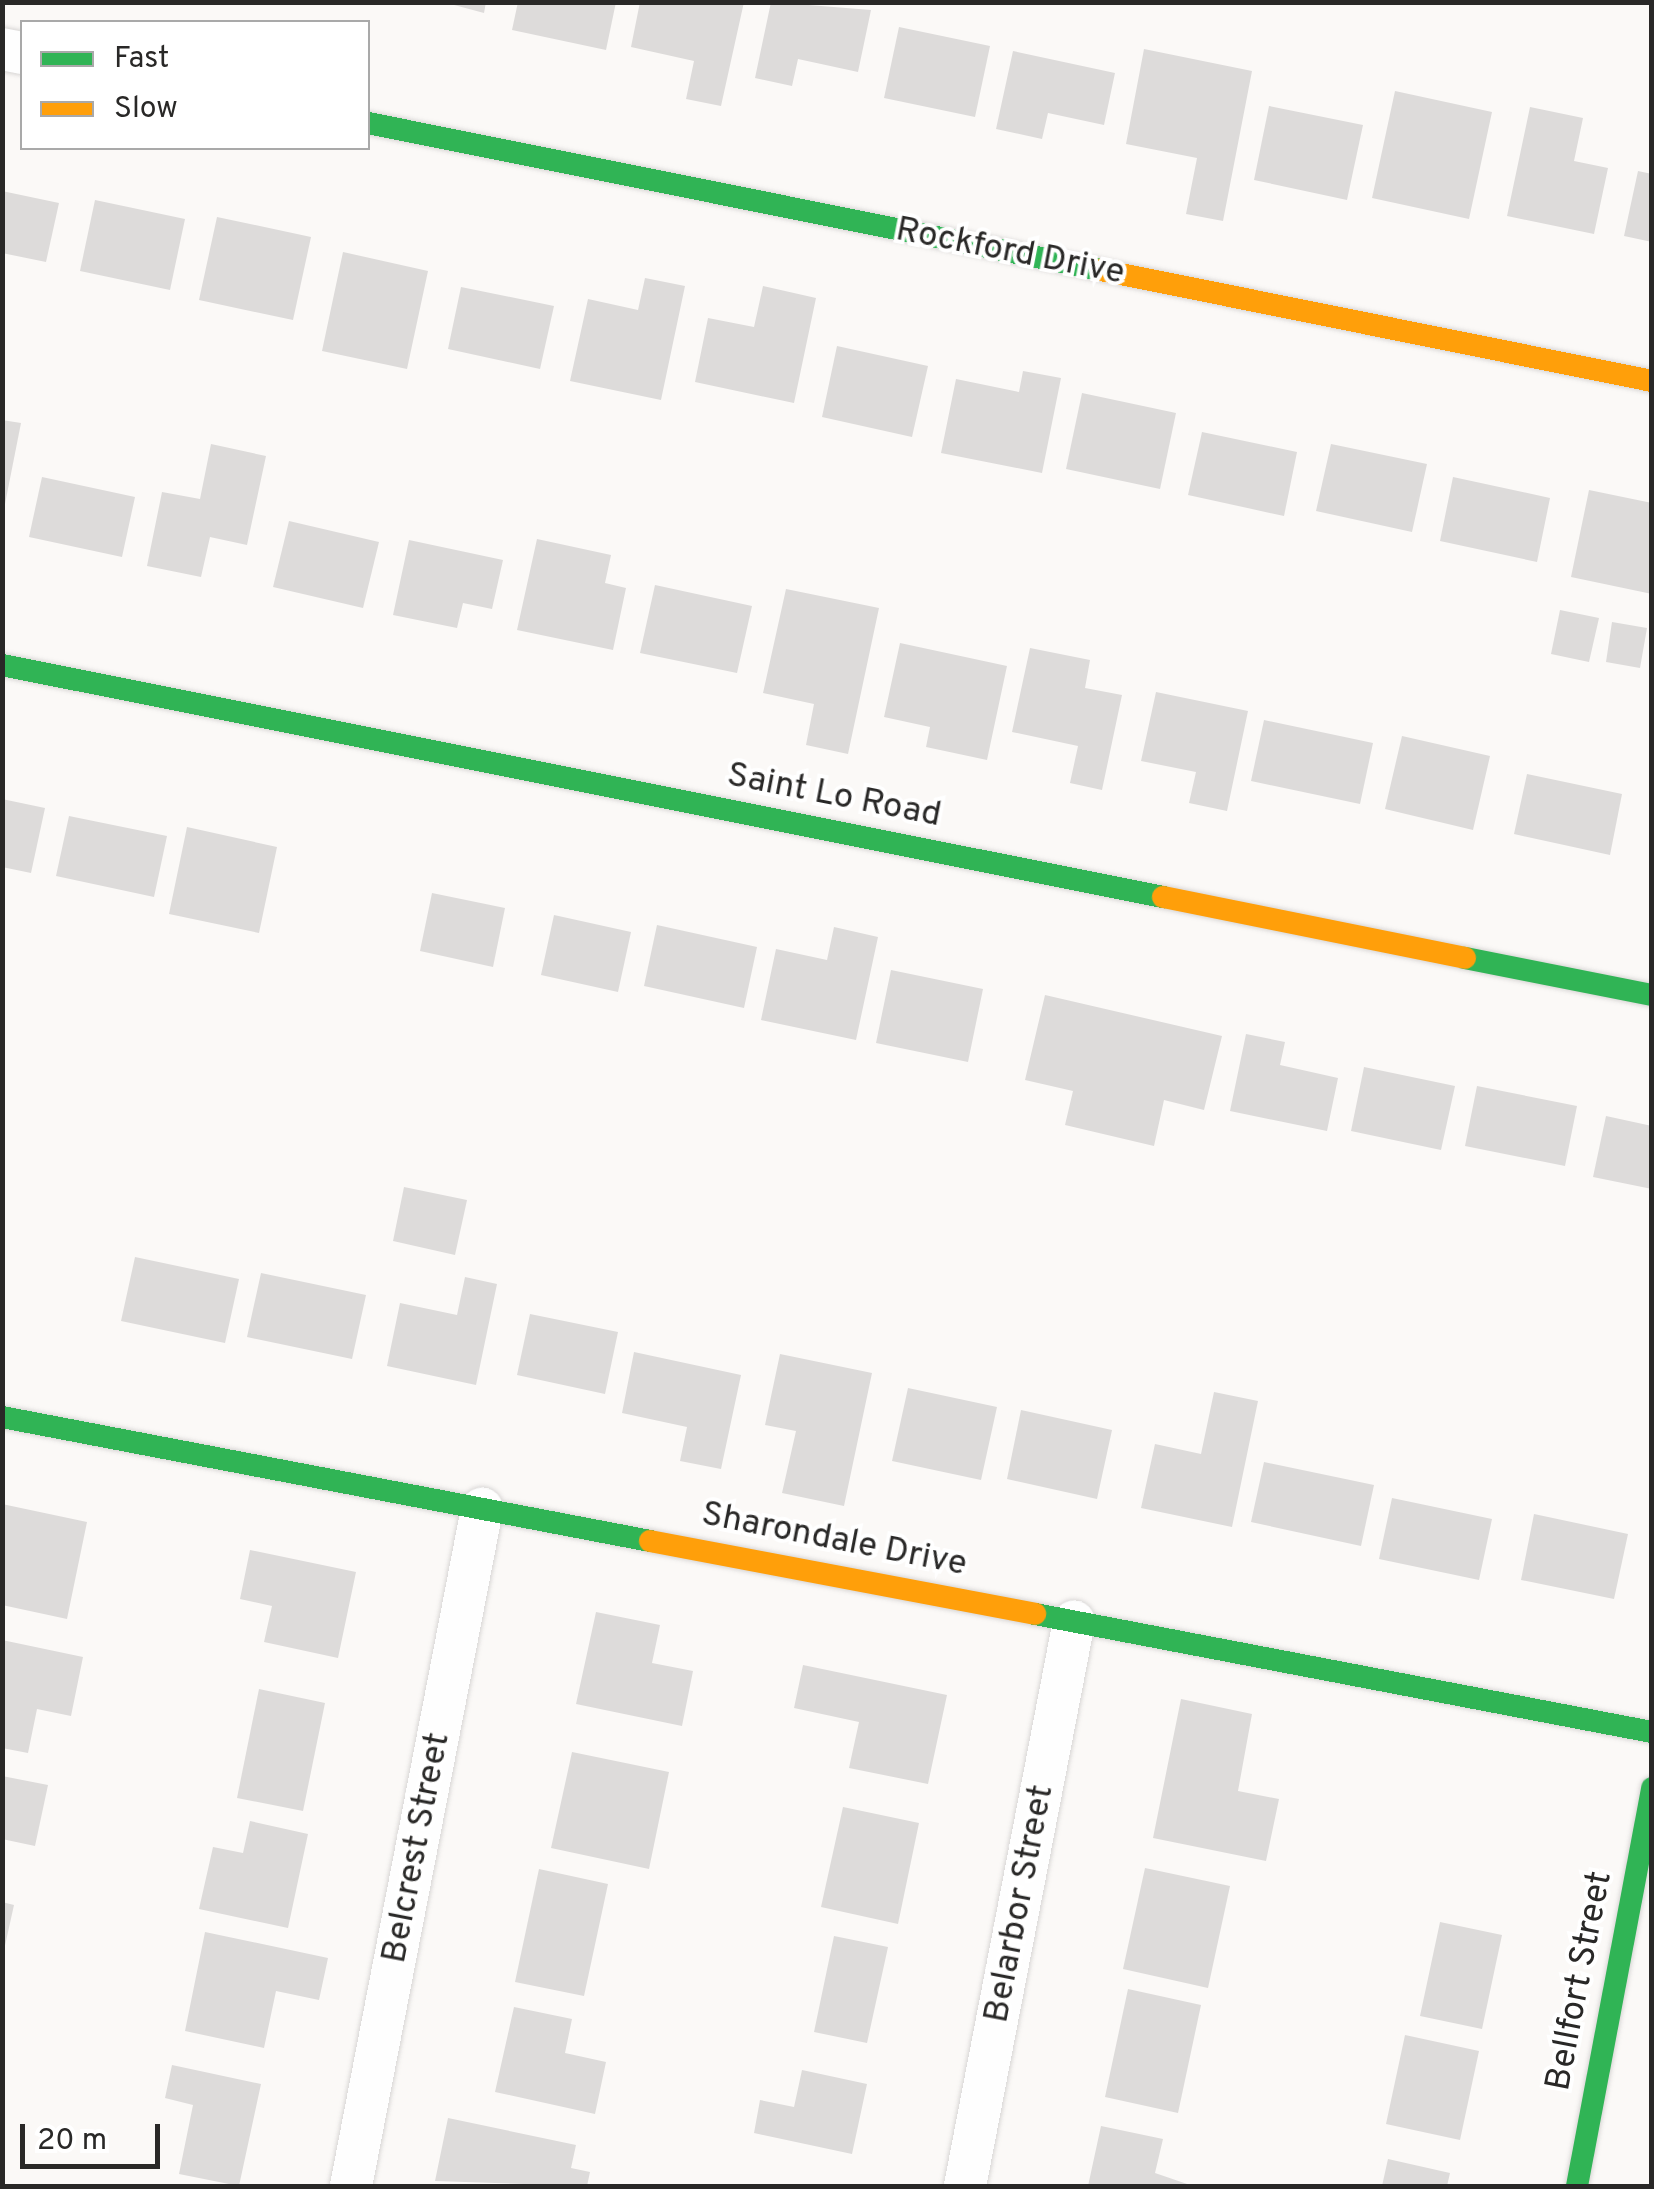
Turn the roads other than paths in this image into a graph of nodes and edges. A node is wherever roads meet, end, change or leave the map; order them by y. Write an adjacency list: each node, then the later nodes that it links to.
1 (370, 123): 2 (street, Rockford Drive)
2 (1652, 381)
3 (2, 666): 4 (street, Saint Lo Road)
4 (1652, 995)
5 (2, 1417): 6 (street, Sharondale Drive)
6 (482, 1509): 7 (street, Sharondale Drive); 10 (street, Belcrest Street)
7 (1074, 1621): 8 (street, Sharondale Drive); 11 (street, Belarbor Street)
8 (1652, 1732)
9 (1652, 1788): 12 (street, Bellfort Street)
10 (352, 2186)
11 (966, 2186)
12 (1577, 2186)

